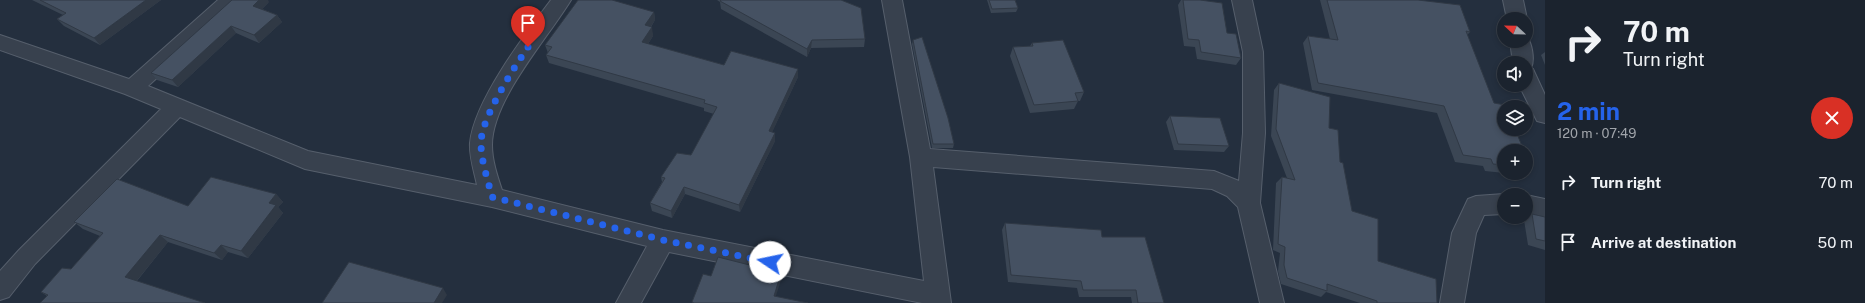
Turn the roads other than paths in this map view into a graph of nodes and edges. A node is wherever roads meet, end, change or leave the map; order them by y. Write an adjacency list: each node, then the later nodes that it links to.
1 (230, 0): 8 (street)
2 (561, 0): 13 (street)
3 (892, 0): 12 (street)
4 (1242, 0): 14 (street)
5 (1513, 0): 6 (street)
6 (1516, 12)
7 (0, 42): 8 (street)
8 (132, 88): 10 (street)
9 (1533, 92): 11 (street)
10 (177, 107): 13 (street); 19 (street)
11 (1545, 115)
12 (921, 157): 14 (street); 20 (street)
13 (492, 197): 18 (street)
14 (1249, 203): 22 (street)
15 (1497, 204): 23 (street)
16 (1533, 206): 17 (street)
17 (1545, 209)
18 (663, 240): 20 (street); 21 (street)
19 (0, 289)
20 (939, 299)
21 (628, 303)
22 (1272, 303)
23 (1452, 303)

